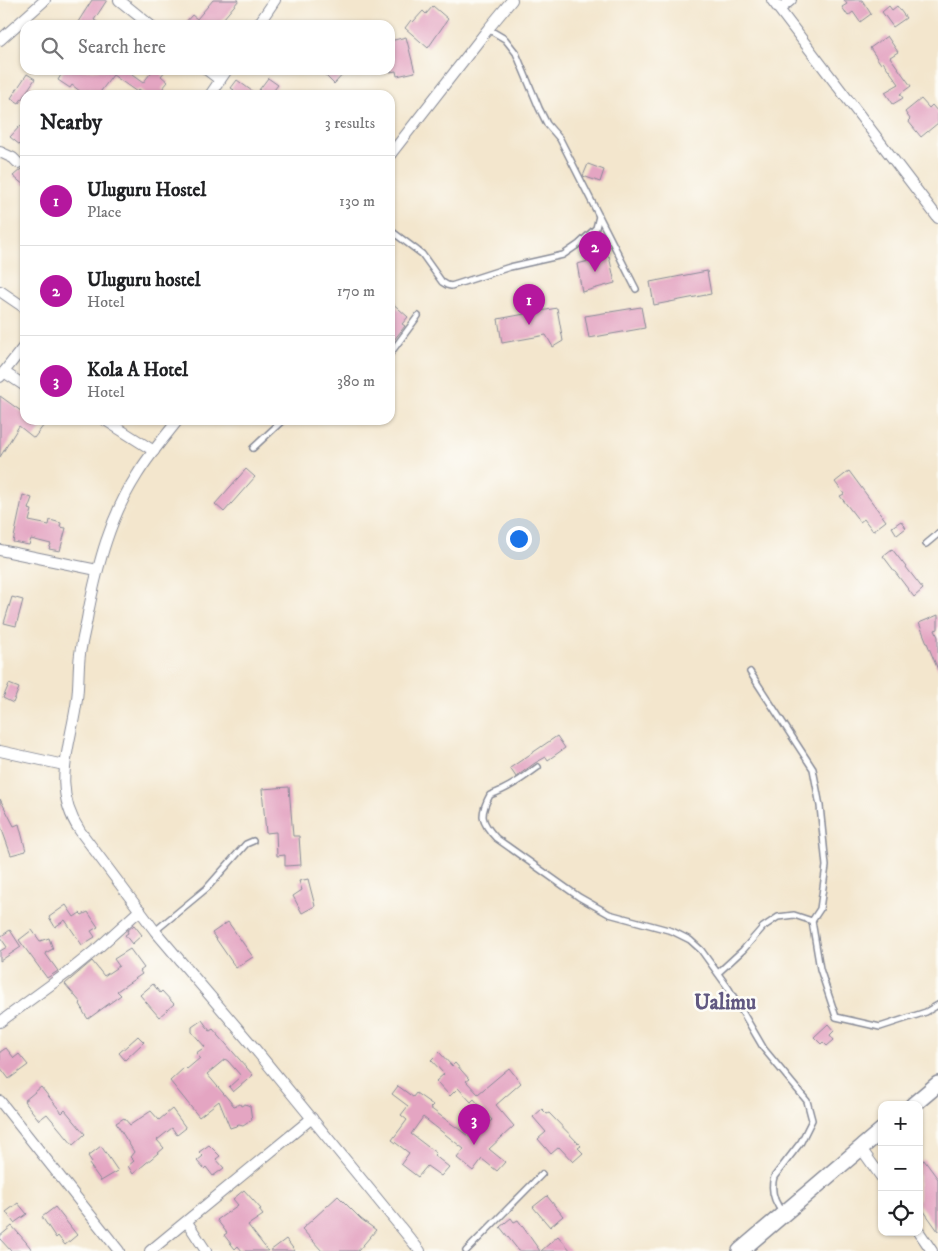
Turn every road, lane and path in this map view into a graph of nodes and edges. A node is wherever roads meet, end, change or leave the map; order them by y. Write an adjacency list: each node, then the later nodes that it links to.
1 (45, 0): 8 (street)
2 (119, 0): 9 (street)
3 (275, 0): 10 (street)
4 (512, 0): 12 (street)
5 (772, 0): 7 (street)
6 (791, 0): 7 (street)
7 (780, 9): 22 (street)
8 (22, 20)
9 (144, 20)
10 (261, 20)
11 (20, 22): 13 (street)
12 (488, 29): 18 (street); 21 (lane)
13 (0, 40)
14 (214, 75): 16 (street)
15 (224, 75): 16 (street)
16 (220, 80): 17 (street)
17 (213, 90)
18 (395, 149)
19 (0, 152): 20 (street)
20 (18, 163)
21 (599, 216): 23 (lane); 24 (lane)
22 (938, 218)
23 (395, 234)
24 (636, 289)
25 (0, 291): 26 (street)
26 (20, 305)
27 (418, 316): 28 (lane)
28 (395, 347)
29 (20, 351): 30 (street)
30 (2, 374): 31 (street)
31 (20, 383)
32 (114, 425): 36 (street)
33 (174, 425): 36 (street)
34 (278, 425): 35 (lane)
35 (253, 448)
36 (154, 451): 40 (street)
37 (938, 534): 38 (lane)
38 (926, 544)
39 (0, 550): 40 (street)
40 (97, 570): 43 (street)
41 (750, 672): 47 (lane)
42 (0, 751): 43 (street)
43 (64, 765): 46 (street)
44 (538, 767): 49 (lane)
45 (253, 841): 48 (lane)
46 (140, 910): 48 (street); 51 (street)
47 (812, 921): 49 (lane); 50 (lane)
48 (154, 931): 55 (street)
49 (718, 973): 60 (lane)
50 (938, 1005)
51 (0, 1022)
52 (938, 1084): 53 (main road)
53 (918, 1101)
54 (1, 1105): 63 (street)
55 (312, 1118): 61 (street); 66 (street)
56 (878, 1133): 57 (main road)
57 (860, 1147): 58 (street); 60 (main road)
58 (878, 1172)
59 (542, 1174): 67 (lane)
60 (783, 1214): 68 (main road)
61 (187, 1222): 64 (street); 65 (street)
62 (922, 1236): 69 (street)
63 (119, 1251)
64 (150, 1251)
65 (206, 1251)
66 (420, 1251)
67 (466, 1251)
68 (740, 1251)
69 (932, 1251)

